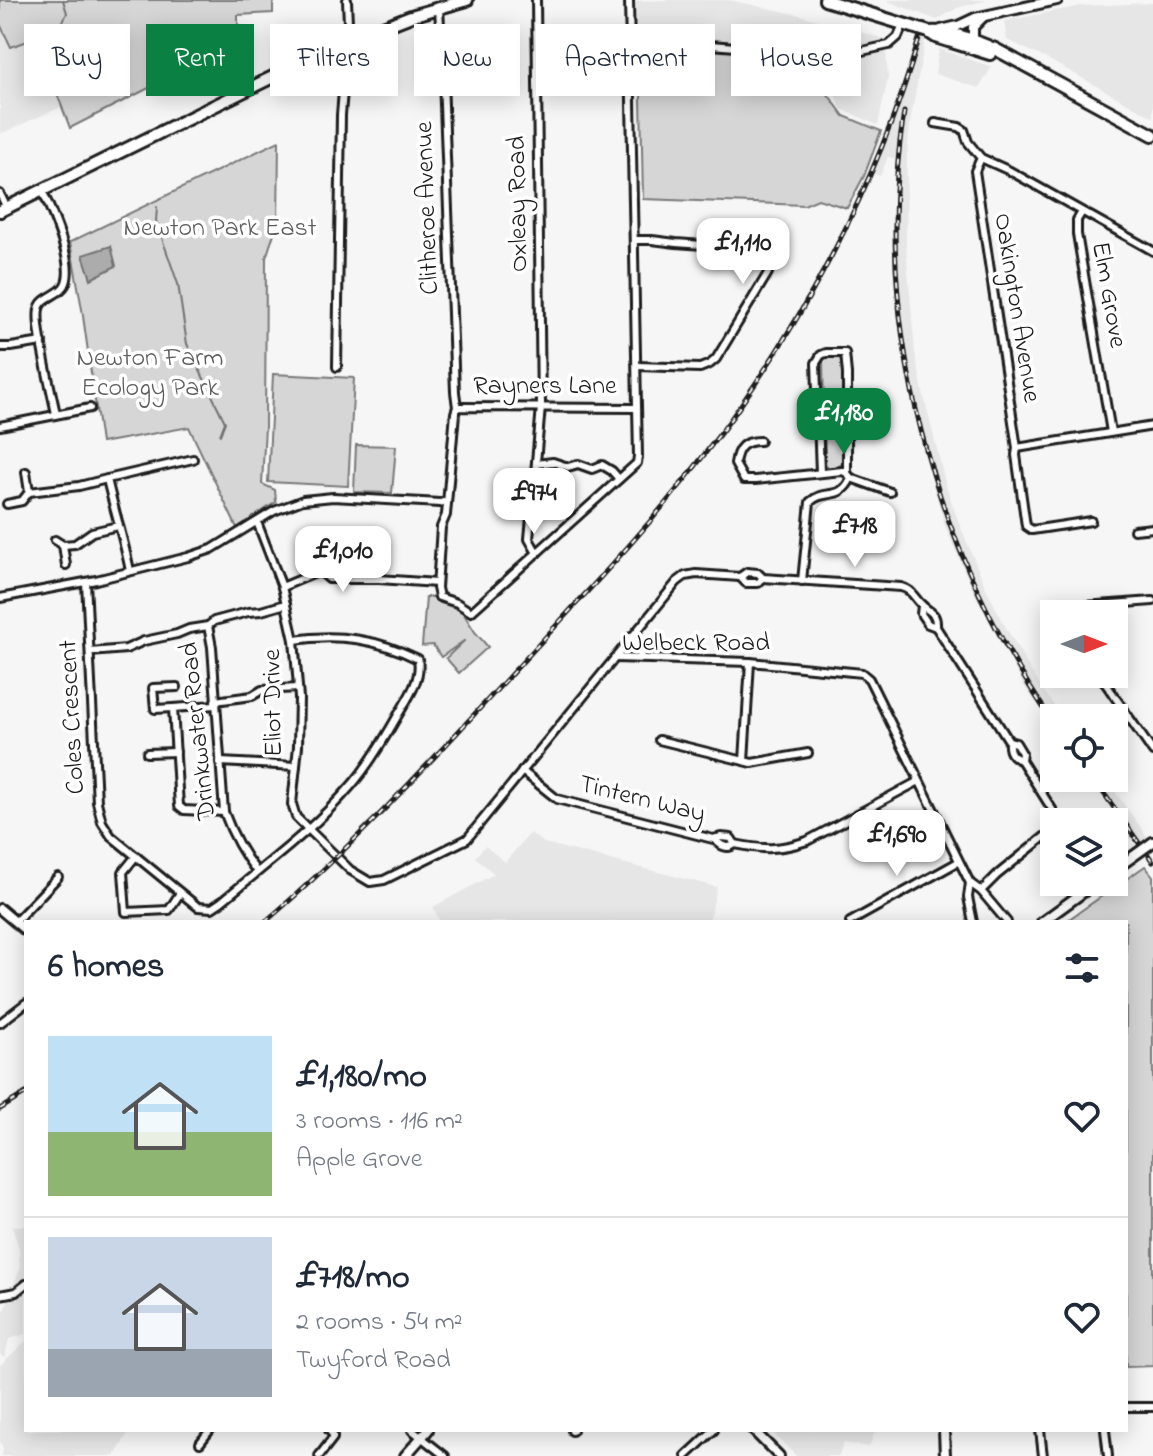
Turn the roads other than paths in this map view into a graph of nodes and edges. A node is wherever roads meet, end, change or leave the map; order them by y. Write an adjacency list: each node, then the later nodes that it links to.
1 (347, 0): 9 (street)
2 (467, 0): 7 (main road)
3 (536, 0): 33 (street, Oxleay Road)
4 (629, 0): 11 (street, Rayners Lane)
5 (1057, 0): 8 (street)
6 (833, 1): 12 (main road)
7 (441, 5): 10 (main road); 32 (street, Clitheroe Avenue)
8 (983, 17): 13 (street); 15 (street)
9 (348, 24)
10 (391, 24)
11 (629, 24)
12 (903, 25): 13 (main road); 14 (street)
13 (933, 31): 15 (main road); 15 (main road)
14 (715, 45)
15 (975, 45): 20 (main road)
16 (270, 79): 22 (main road)
17 (343, 96): 31 (street)
18 (630, 96): 26 (street, Rayners Lane)
19 (935, 123): 21 (street)
20 (1153, 135)
21 (981, 158): 25 (street); 41 (street, Oakington Avenue)
22 (42, 190): 24 (main road); 28 (street)
23 (0, 194): 24 (street)
24 (3, 209)
25 (1082, 212): 27 (street); 39 (street, Elm Grove)
26 (634, 240): 30 (street, Rayners Lane); 30 (street)
27 (1153, 251)
28 (42, 342): 29 (street); 36 (street)
29 (0, 347)
30 (637, 366): 35 (street, Rayners Lane)
31 (337, 367)
32 (457, 407): 33 (street, Rayners Lane); 51 (street, Rayners Lane)
33 (541, 407): 35 (street, Rayners Lane); 43 (street, Oxleay Road)
34 (90, 408): 36 (street)
35 (637, 408): 48 (street)
36 (56, 414): 37 (street)
37 (0, 426)
38 (1153, 426): 39 (street)
39 (1111, 432): 41 (street)
40 (760, 441): 45 (street)
41 (1017, 448): 53 (street, Oakington Avenue)
42 (193, 459): 47 (street)
43 (536, 464): 48 (street); 60 (street, Oxleay Road)
44 (26, 472): 49 (street)
45 (820, 473): 46 (street); 46 (street)
46 (849, 476): 50 (street); 65 (street)
47 (107, 479): 49 (street); 55 (street)
48 (618, 481): 60 (street)
49 (29, 492): 52 (street)
50 (890, 492)
51 (446, 501): 54 (street); 67 (street, Rayners Lane)
52 (7, 504)
53 (1091, 521)
54 (257, 522): 62 (street); 68 (street, Eliot Drive)
55 (118, 526): 59 (street); 62 (street)
56 (1153, 528): 57 (street)
57 (1134, 530)
58 (55, 540): 59 (street)
59 (63, 545): 61 (street)
60 (537, 553): 67 (street)
61 (66, 565)
62 (130, 571): 66 (street)
63 (320, 571): 64 (street); 64 (street); 68 (street)
64 (379, 579): 67 (street)
65 (802, 581): 74 (street); 95 (street)
66 (86, 582): 69 (street); 76 (street, Coles Crescent)
67 (437, 583)
68 (282, 587): 71 (street, Eliot Drive)
69 (0, 598)
70 (1153, 601): 72 (street)
71 (286, 604): 73 (street); 75 (street, Eliot Drive)
72 (1128, 604)
73 (208, 626): 76 (street); 83 (street, Drinkwater Road)
74 (631, 636): 77 (street); 78 (street)
75 (294, 640): 81 (street, Eliot Drive); 97 (street, Coles Crescent)
76 (90, 652): 100 (street, Coles Crescent)
77 (615, 658): 78 (street, Welbeck Road); 93 (street, Welbeck Road)
78 (642, 658): 79 (street, Welbeck Road)
79 (750, 662): 90 (street); 94 (street, Welbeck Road)
80 (177, 687): 84 (street)
81 (298, 688): 83 (street); 92 (street, Eliot Drive)
82 (1109, 688): 87 (street)
83 (215, 703): 84 (street); 91 (street, Drinkwater Road)
84 (173, 708): 86 (street)
85 (659, 740): 90 (street)
86 (176, 752): 88 (street); 96 (street)
87 (1153, 752)
88 (147, 753)
89 (808, 753): 90 (street)
90 (744, 761)
91 (220, 762): 92 (street); 96 (street, Drinkwater Road)
92 (296, 766): 97 (street, Eliot Drive)
93 (522, 771): 94 (street, Tintern Way); 97 (street, Welbeck Road)
94 (919, 781): 102 (street, Welbeck Road)
95 (1051, 808)
96 (224, 812): 103 (street, Drinkwater Road)
97 (309, 830): 103 (street, Coles Crescent)
98 (1040, 840): 106 (street)
99 (1153, 842): 101 (street)
100 (136, 856): 107 (street, Coles Crescent); 107 (street)
101 (1128, 860)
102 (958, 862): 105 (street, Welbeck Road); 110 (street)
103 (257, 872): 107 (street, Coles Crescent)
104 (58, 877): 114 (street)
105 (970, 883): 106 (street, Welbeck Road); 111 (street, Welbeck Road)
106 (981, 891): 112 (street, Welbeck Road)
107 (180, 893)
108 (1078, 896): 113 (street)
109 (0, 909): 114 (street)
110 (854, 920)
111 (973, 920)
112 (1005, 920)
113 (1045, 920)
114 (16, 921): 115 (street)
115 (24, 929)
116 (24, 1005): 117 (street)
117 (0, 1023)
118 (24, 1286): 119 (street)
119 (0, 1295)
120 (1128, 1407): 121 (street)
121 (1153, 1407)
122 (208, 1432): 130 (street)
123 (330, 1432): 131 (street)
124 (712, 1432): 134 (street)
125 (755, 1432): 135 (street)
126 (944, 1432): 136 (street)
127 (1040, 1432): 137 (street)
128 (1105, 1432): 138 (street)
129 (424, 1434): 132 (street); 133 (street)
130 (200, 1443)
131 (319, 1456)
132 (405, 1456)
133 (445, 1456)
134 (686, 1456)
135 (779, 1456)
136 (945, 1456)
137 (1043, 1456)
138 (1108, 1456)

